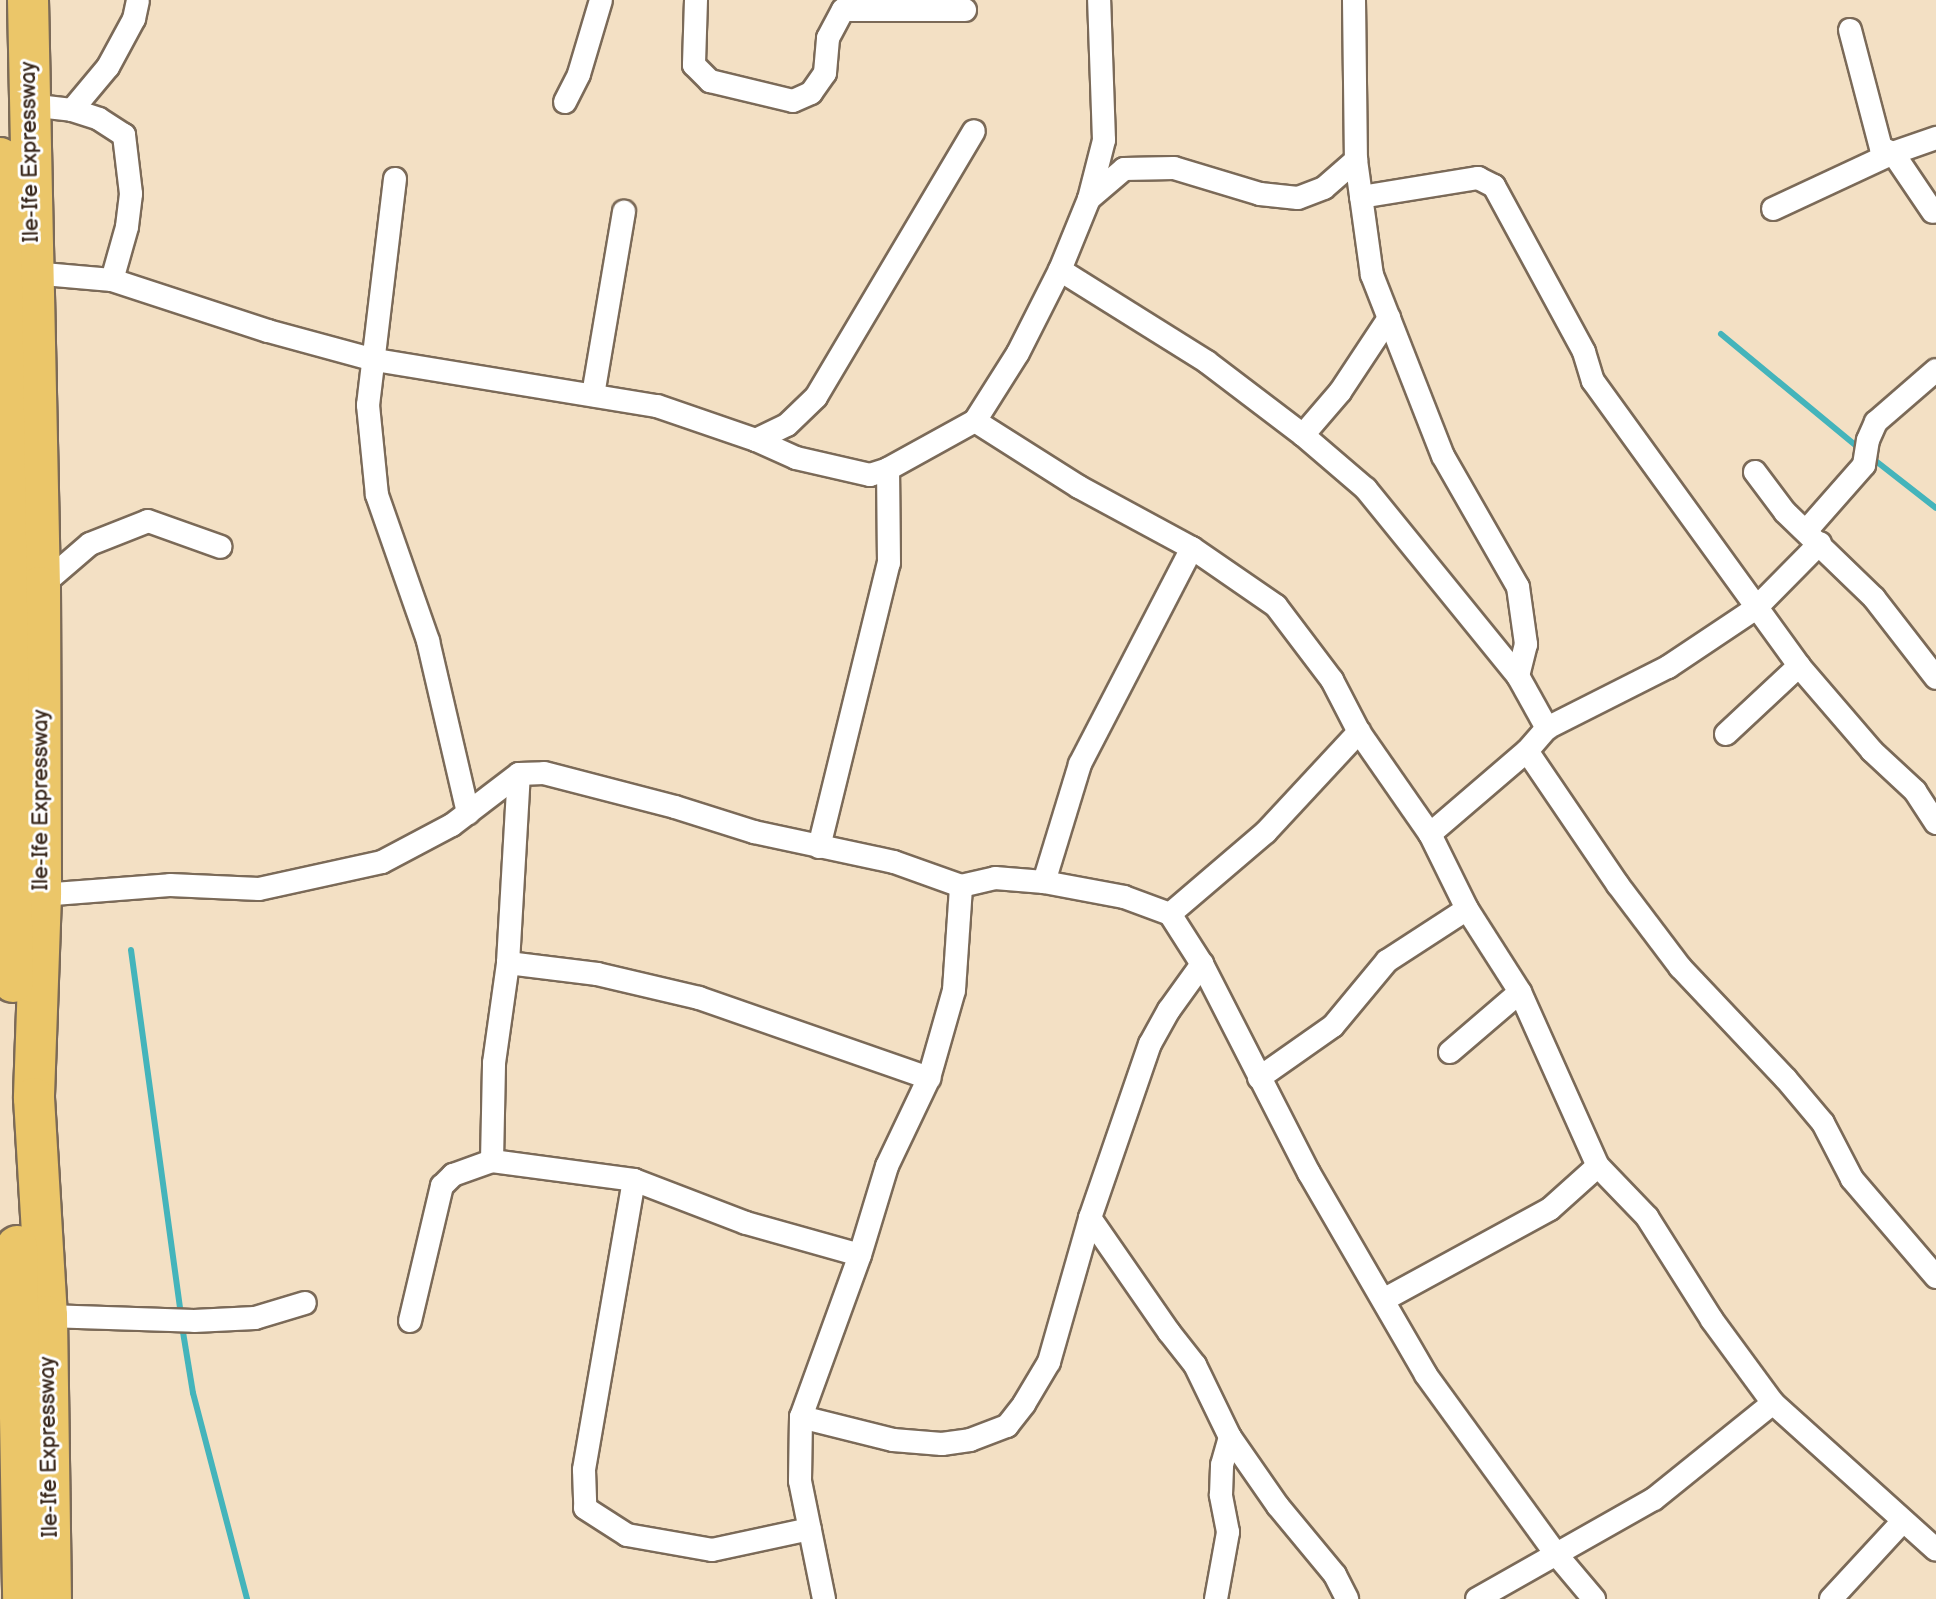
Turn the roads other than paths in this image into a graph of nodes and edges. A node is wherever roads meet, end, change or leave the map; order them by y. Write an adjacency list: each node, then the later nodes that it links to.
1 (28, 0): 10 (highway, Ile-Ife Expressway)
2 (138, 0): 11 (street)
3 (601, 0): 9 (street)
4 (696, 0): 7 (street)
5 (1099, 0): 14 (street)
6 (1354, 0): 17 (street)
7 (965, 10)
8 (1850, 30): 15 (street)
9 (565, 102)
10 (29, 105): 11 (street); 26 (highway, Ile-Ife Expressway)
11 (72, 110): 27 (street)
12 (974, 131): 34 (street)
13 (1936, 138): 15 (street)
14 (1104, 140): 18 (street); 21 (street)
15 (1893, 153): 22 (street); 24 (street)
16 (0, 158): 82 (highway, Ile-Ife Expressway)
17 (1356, 160): 18 (street); 20 (street)
18 (1124, 169): 21 (street)
19 (395, 179): 29 (street)
20 (1361, 197): 28 (street); 41 (street)
21 (1089, 199): 25 (street)
22 (1773, 209)
23 (624, 212): 31 (street)
24 (1933, 212)
25 (1060, 270): 32 (street); 33 (street)
26 (32, 273): 27 (street); 40 (highway, Ile-Ife Expressway)
27 (112, 280): 29 (street)
28 (1389, 318): 33 (street); 43 (street)
29 (375, 360): 31 (street); 50 (street)
30 (1936, 370): 37 (street)
31 (593, 395): 34 (street)
32 (975, 421): 35 (street); 39 (street)
33 (1303, 435): 43 (street)
34 (756, 440): 35 (street)
35 (888, 469): 53 (street)
36 (1755, 472): 37 (street)
37 (1813, 537): 41 (street); 44 (street)
38 (221, 547): 40 (street)
39 (1192, 548): 46 (street); 54 (street)
40 (40, 587): 56 (highway, Ile-Ife Expressway)
41 (1756, 608): 42 (street); 45 (street)
42 (1799, 666): 47 (street); 51 (street)
43 (1518, 676): 45 (street)
44 (1936, 678)
45 (1547, 728): 48 (street)
46 (1359, 732): 52 (street); 58 (street)
47 (1726, 734)
48 (1527, 751): 52 (street); 70 (street)
49 (519, 774): 50 (street); 53 (street); 59 (street)
50 (468, 813): 56 (street)
51 (1936, 823)
52 (1430, 834): 57 (street)
53 (819, 847): 55 (street)
54 (1044, 882): 55 (street); 58 (street)
55 (961, 886): 63 (street)
56 (41, 895): 73 (highway, Ile-Ife Expressway)
57 (1467, 909): 61 (street); 64 (street)
58 (1170, 914): 60 (street)
59 (508, 963): 63 (street); 65 (street)
60 (1202, 964): 64 (street); 68 (street)
61 (1520, 992): 62 (street); 66 (street)
62 (1450, 1052)
63 (929, 1078): 69 (street)
64 (1259, 1078): 71 (street)
65 (492, 1161): 67 (street); 74 (street)
66 (1598, 1166): 71 (street); 75 (street)
67 (634, 1180): 69 (street); 79 (street)
68 (1090, 1218): 76 (street); 77 (street)
69 (860, 1255): 76 (street)
70 (1936, 1277)
71 (1385, 1299): 81 (street)
72 (305, 1303): 73 (street)
73 (47, 1316): 83 (highway, Ile-Ife Expressway)
74 (410, 1321)
75 (1773, 1403): 78 (street); 81 (street)
76 (801, 1417): 79 (street)
77 (1230, 1437): 85 (street); 86 (street)
78 (1903, 1521): 80 (street); 89 (street)
79 (810, 1529): 84 (street)
80 (1936, 1550)
81 (1556, 1554): 87 (street); 88 (street)
82 (23, 1599)
83 (51, 1599)
84 (824, 1599)
85 (1216, 1599)
86 (1347, 1599)
87 (1477, 1599)
88 (1594, 1599)
89 (1831, 1599)

